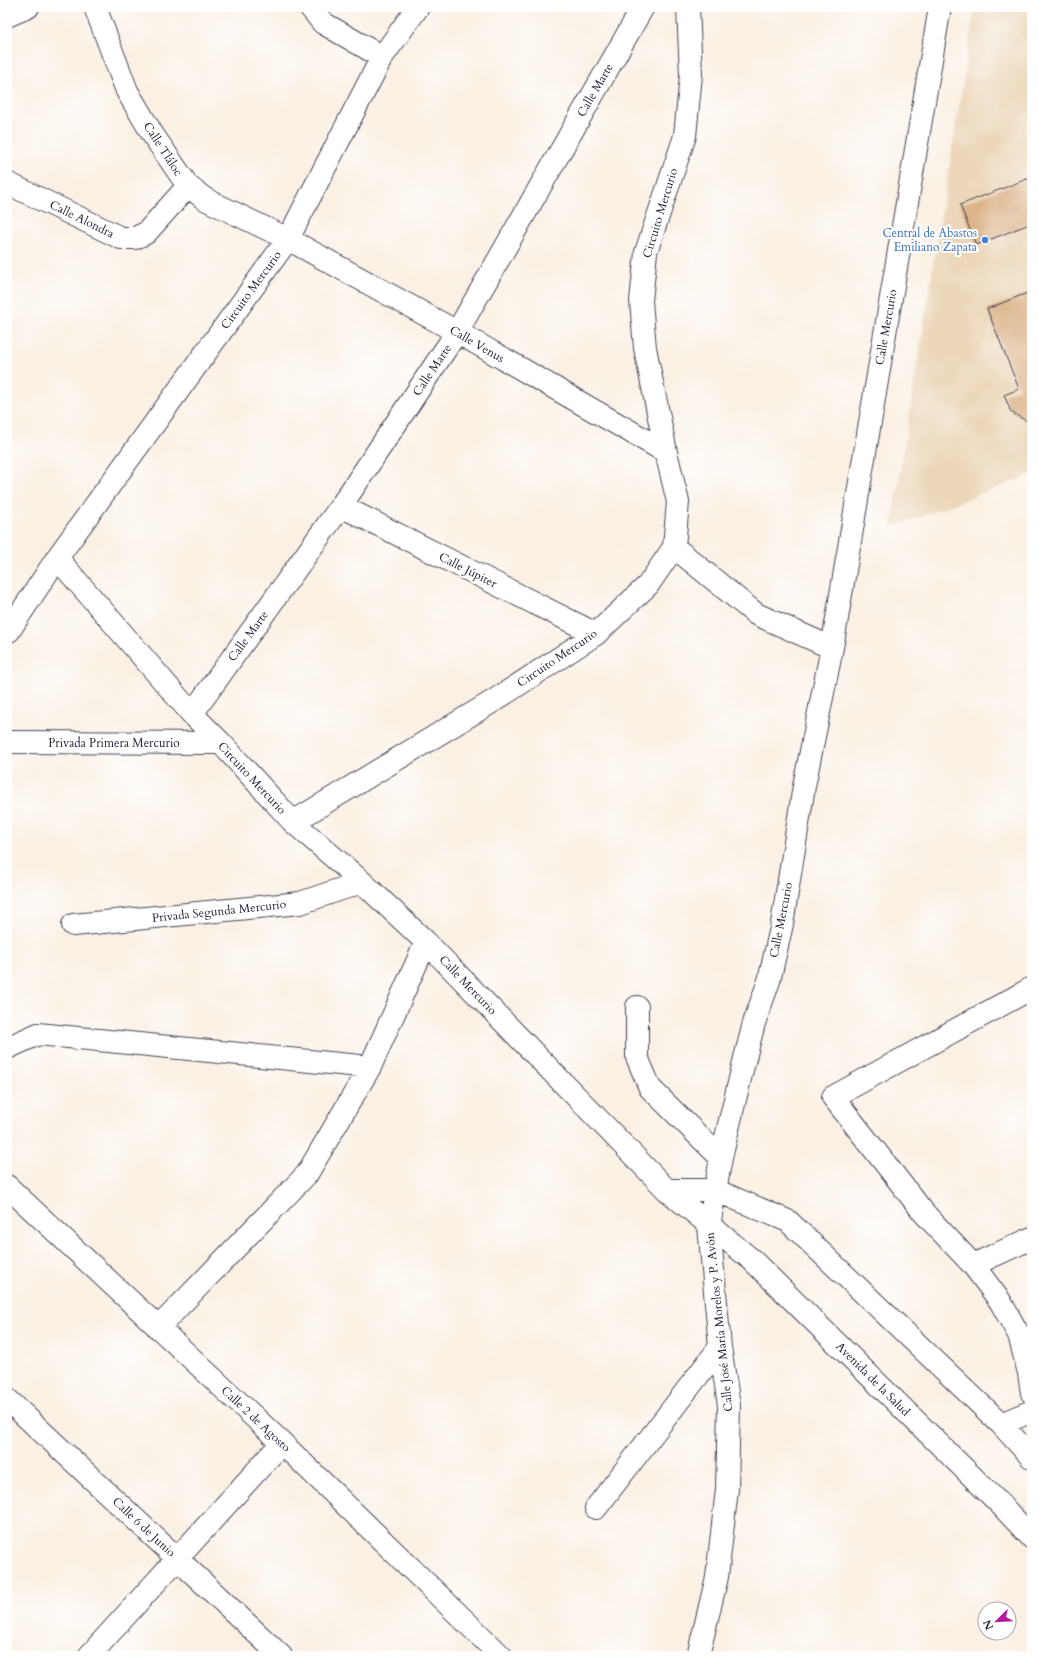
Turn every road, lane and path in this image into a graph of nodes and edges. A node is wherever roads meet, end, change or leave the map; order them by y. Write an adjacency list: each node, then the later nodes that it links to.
1 (28, 7): 8 (street)
2 (95, 7): 11 (street, Calle Tláloc)
3 (310, 7): 9 (street)
4 (418, 7): 9 (street, Circuito Mercurio)
5 (643, 7): 13 (street, Calle Marte)
6 (688, 7): 14 (street, Circuito Mercurio)
7 (940, 7): 20 (street, Calle Mercurio)
8 (7, 16)
9 (382, 57): 12 (street, Circuito Mercurio)
10 (7, 183): 11 (street, Calle Alondra)
11 (188, 186): 12 (street, Calle Tláloc)
12 (288, 239): 13 (street, Calle Venus); 17 (street, Circuito Mercurio)
13 (456, 332): 14 (street, Calle Venus); 15 (street, Calle Marte)
14 (666, 452): 16 (street, Circuito Mercurio)
15 (341, 506): 19 (street, Calle Júpiter); 21 (street, Calle Marte)
16 (674, 547): 19 (street, Circuito Mercurio); 20 (street)
17 (57, 558): 18 (street, Circuito Mercurio); 21 (street, Circuito Mercurio)
18 (10, 631)
19 (596, 634): 24 (street, Circuito Mercurio)
20 (832, 648): 32 (street, Calle Mercurio)
21 (192, 714): 23 (street, Circuito Mercurio)
22 (7, 742): 23 (street, Privada Primera Mercurio)
23 (221, 743): 24 (street, Circuito Mercurio)
24 (294, 822): 25 (street, Calle Mercurio)
25 (362, 882): 26 (street, Privada Segunda Mercurio); 27 (street, Calle Mercurio)
26 (72, 925)
27 (426, 942): 31 (street); 33 (street, Calle Mercurio)
28 (1032, 988): 38 (street)
29 (636, 1007): 32 (street)
30 (7, 1048): 31 (street)
31 (370, 1067): 39 (street)
32 (721, 1158): 34 (street, Calle Mercurio)
33 (667, 1190): 34 (street); 36 (street, Calle Mercurio)
34 (715, 1190): 36 (street, Calle Mercurio); 45 (street)
35 (11, 1198): 39 (street, Calle 2 de Agosto)
36 (709, 1226): 41 (street, Calle José María Morelos y P. Avón); 49 (street, Avenida de la Salud)
37 (1032, 1238): 38 (street)
38 (973, 1265): 40 (street)
39 (158, 1328): 46 (street, Calle 2 de Agosto)
40 (1026, 1332): 42 (street)
41 (720, 1347): 48 (street); 54 (street, Calle José María Morelos y P. Avón)
42 (1032, 1393)
43 (7, 1399): 50 (street, Calle 6 de Junio)
44 (1032, 1411): 45 (street)
45 (1001, 1424): 47 (street)
46 (282, 1443): 50 (street); 53 (street, Calle 2 de Agosto)
47 (1032, 1458)
48 (596, 1508)
49 (1032, 1538)
50 (177, 1558): 51 (street); 52 (street, Calle 6 de Junio)
51 (89, 1656)
52 (281, 1656)
53 (501, 1656)
54 (698, 1656)

